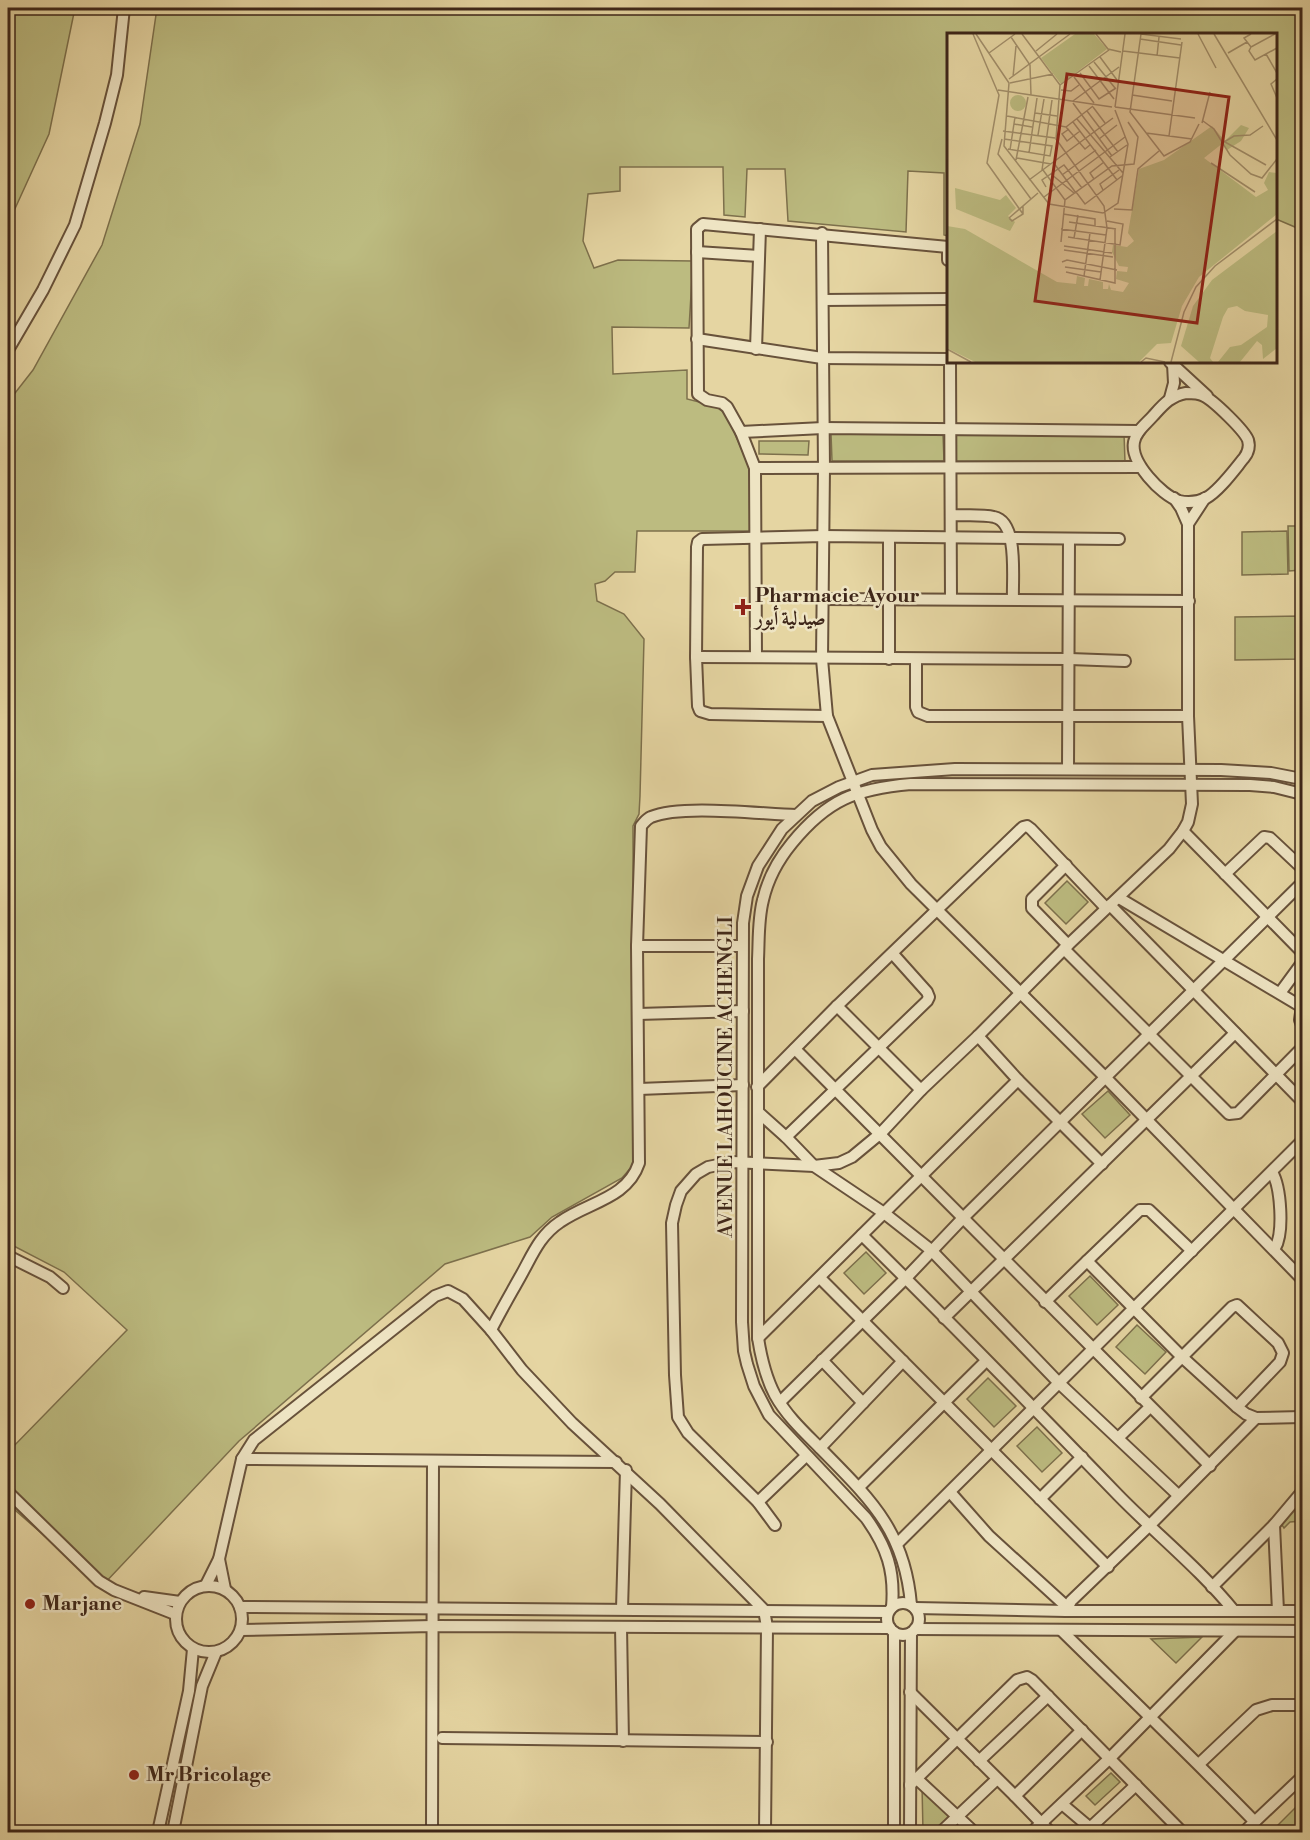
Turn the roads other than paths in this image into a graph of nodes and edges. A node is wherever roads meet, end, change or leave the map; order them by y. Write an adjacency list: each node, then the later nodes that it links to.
1 (124, 8): 11 (street)
2 (760, 229): 3 (street); 5 (street); 6 (street)
3 (822, 233): 4 (street); 8 (street)
4 (947, 247)
5 (697, 252): 6 (street); 9 (street)
6 (759, 256): 10 (street)
7 (947, 299): 8 (street)
8 (823, 300): 12 (street)
9 (697, 339): 10 (street); 21 (street)
10 (756, 349): 12 (street)
11 (8, 350)
12 (822, 358): 13 (street); 18 (street)
13 (947, 360)
14 (949, 363): 19 (street)
15 (1171, 363): 16 (street); 17 (street)
16 (1170, 398): 17 (street); 20 (street)
17 (1212, 401): 27 (street)
18 (823, 428): 19 (street); 21 (street); 25 (street)
19 (951, 429): 20 (street); 22 (street)
20 (1139, 431): 23 (street)
21 (741, 432): 24 (street)
22 (951, 467): 23 (street); 25 (street); 28 (street)
23 (1140, 467): 26 (street)
24 (754, 468): 25 (street); 31 (street)
25 (824, 468): 30 (street)
26 (1174, 498): 27 (street); 29 (street)
27 (1205, 498): 29 (street)
28 (951, 515): 32 (street); 34 (street)
29 (1188, 524): 42 (street)
30 (822, 536): 31 (street); 33 (street); 37 (street)
31 (757, 537): 43 (street); 44 (street)
32 (952, 537): 33 (street); 34 (street); 38 (street)
33 (889, 538): 39 (street)
34 (1012, 538): 35 (street); 40 (street)
35 (1070, 539): 36 (street); 41 (street)
36 (1119, 539)
37 (823, 599): 39 (street); 45 (street)
38 (951, 599): 39 (street); 40 (street)
39 (890, 600): 46 (street)
40 (1012, 600): 41 (street)
41 (1069, 600): 42 (street); 48 (street)
42 (1189, 601): 52 (street)
43 (696, 657): 44 (street); 51 (street)
44 (756, 657): 45 (street)
45 (822, 659): 46 (street); 51 (street)
46 (889, 659): 47 (street)
47 (916, 659): 48 (street); 50 (street)
48 (1070, 659): 49 (street); 50 (street)
49 (1125, 661)
50 (1068, 715): 52 (street); 53 (street)
51 (827, 716): 56 (street)
52 (1188, 716): 54 (street)
53 (1068, 770): 54 (street, AVENUE LAHOUCINE ACHENGLI); 56 (street, AVENUE LAHOUCINE ACHENGLI)
54 (1189, 770): 55 (street, AVENUE LAHOUCINE ACHENGLI); 57 (street)
55 (1302, 779)
56 (852, 782): 58 (street); 60 (street, AVENUE LAHOUCINE ACHENGLI)
57 (1190, 784): 58 (street, AVENUE LAHOUCINE ACHENGLI); 59 (street, AVENUE LAHOUCINE ACHENGLI); 61 (street)
58 (857, 794): 67 (street); 95 (street, AVENUE LAHOUCINE ACHENGLI)
59 (1302, 794)
60 (796, 815): 69 (street); 70 (street, AVENUE LAHOUCINE ACHENGLI)
61 (1183, 831): 64 (street); 66 (street)
62 (1065, 865): 66 (street); 67 (street); 71 (street)
63 (1302, 868): 64 (street)
64 (1226, 874): 68 (street)
65 (1302, 883): 68 (street)
66 (1112, 904): 71 (street); 74 (street); 76 (street)
67 (937, 910): 73 (street); 77 (street)
68 (1268, 917): 72 (street); 74 (street)
69 (637, 946): 70 (street); 82 (street)
70 (742, 946): 81 (street, AVENUE LAHOUCINE ACHENGLI)
71 (1066, 947): 77 (street); 85 (street)
72 (1302, 951)
73 (893, 954): 79 (street); 87 (street)
74 (1225, 959): 76 (street); 78 (street)
75 (1302, 963): 78 (street)
76 (1194, 989): 84 (street); 85 (street)
77 (1020, 993): 86 (street); 92 (street)
78 (1280, 993): 80 (street)
79 (837, 1006): 87 (street); 89 (street)
80 (1302, 1006): 83 (street)
81 (742, 1011): 82 (street); 94 (street, AVENUE LAHOUCINE ACHENGLI)
82 (638, 1014): 96 (street)
83 (1302, 1025)
84 (1235, 1033): 90 (street); 91 (street)
85 (1148, 1034): 91 (street); 92 (street)
86 (978, 1036): 93 (street); 98 (street)
87 (879, 1047): 97 (street); 98 (street)
88 (1302, 1048): 90 (street)
89 (795, 1049): 95 (street); 97 (street)
90 (1276, 1075): 91 (street); 99 (street)
91 (1191, 1077): 101 (street)
92 (1106, 1078): 101 (street); 102 (street)
93 (1018, 1080): 102 (street); 111 (street)
94 (743, 1085): 96 (street); 106 (street, AVENUE LAHOUCINE ACHENGLI)
95 (758, 1087): 100 (street, AVENUE LAHOUCINE ACHENGLI)
96 (639, 1089): 131 (street)
97 (835, 1089): 103 (street); 104 (street)
98 (921, 1090): 103 (street)
99 (1302, 1101)
100 (758, 1112): 104 (street); 108 (street, AVENUE LAHOUCINE ACHENGLI)
101 (1147, 1120): 107 (street); 112 (street)
102 (1060, 1122): 107 (street); 114 (street)
103 (881, 1133): 109 (street); 111 (street)
104 (786, 1137): 109 (street)
105 (1302, 1141): 110 (street)
106 (744, 1163): 108 (street); 151 (street, AVENUE LAHOUCINE ACHENGLI); 164 (street)
107 (1102, 1164): 120 (street)
108 (759, 1165): 109 (street); 132 (street, AVENUE LAHOUCINE ACHENGLI)
109 (814, 1166): 113 (street)
110 (1272, 1172): 112 (street); 116 (street)
111 (921, 1175): 113 (street); 114 (street)
112 (1235, 1209): 116 (street); 118 (street)
113 (884, 1213): 115 (street); 117 (street)
114 (964, 1217): 117 (street); 120 (street)
115 (862, 1235): 122 (street); 123 (street)
116 (1275, 1248): 124 (street)
117 (931, 1250): 123 (street); 126 (street)
118 (1192, 1251): 121 (street); 128 (street)
119 (8, 1256): 125 (street)
120 (1004, 1260): 126 (street); 127 (street)
121 (1088, 1261): 127 (street); 128 (street)
122 (820, 1278): 130 (street); 132 (street)
123 (906, 1278): 129 (street); 130 (street)
124 (1302, 1279)
125 (63, 1288)
126 (970, 1291): 129 (street); 138 (street)
127 (1045, 1302): 133 (street)
128 (1135, 1308): 133 (street); 134 (street)
129 (944, 1318): 136 (street)
130 (863, 1320): 135 (street); 137 (street)
131 (491, 1330): 153 (street); 155 (street)
132 (758, 1338): 140 (street, AVENUE LAHOUCINE ACHENGLI)
133 (1093, 1349): 138 (street); 139 (street)
134 (1182, 1357): 139 (street); 145 (street); 145 (street)
135 (822, 1360): 140 (street); 142 (street)
136 (986, 1360): 141 (street); 143 (street)
137 (903, 1361): 141 (street); 142 (street)
138 (1059, 1383): 143 (street); 148 (street)
139 (1141, 1398): 144 (street)
140 (780, 1402): 149 (street, AVENUE LAHOUCINE ACHENGLI)
141 (944, 1402): 150 (street); 158 (street)
142 (863, 1403): 149 (street)
143 (1035, 1407): 150 (street); 152 (street)
144 (1150, 1407): 148 (street); 156 (street)
145 (1237, 1407): 147 (street)
146 (1302, 1417): 147 (street)
147 (1256, 1418): 156 (street)
148 (1118, 1438): 162 (street)
149 (820, 1448): 158 (street, AVENUE LAHOUCINE ACHENGLI)
150 (991, 1450): 160 (street); 163 (street)
151 (806, 1456): 164 (street); 182 (street, AVENUE LAHOUCINE ACHENGLI)
152 (1082, 1457): 163 (street); 167 (street)
153 (242, 1459): 154 (street); 169 (street)
154 (433, 1461): 155 (street); 178 (street)
155 (616, 1461): 157 (street)
156 (1210, 1466): 162 (street)
157 (626, 1470): 179 (street); 181 (street)
158 (859, 1487): 168 (street, AVENUE LAHOUCINE ACHENGLI)
159 (8, 1492): 174 (street)
160 (950, 1492): 168 (street); 180 (street)
161 (1301, 1493): 166 (street)
162 (1178, 1495): 167 (street)
163 (1040, 1499): 170 (street)
164 (758, 1502): 165 (street)
165 (776, 1525)
166 (1274, 1525): 172 (street); 184 (street)
167 (1149, 1526): 170 (street); 172 (street)
168 (898, 1543): 176 (street, AVENUE LAHOUCINE ACHENGLI)
169 (219, 1558): 171 (street); 173 (street)
170 (1107, 1567): 180 (street)
171 (206, 1585): 173 (street); 175 (street)
172 (1212, 1587): 183 (street)
173 (225, 1589): 177 (street)
174 (129, 1595): 175 (street); 186 (street)
175 (180, 1602): 186 (street)
176 (913, 1606): 180 (street); 182 (street); 193 (street)
177 (240, 1607): 178 (street); 190 (street)
178 (433, 1607): 179 (street); 187 (street)
179 (622, 1609): 181 (street)
180 (1067, 1609): 183 (street)
181 (764, 1610): 182 (street); 189 (street)
182 (890, 1610): 191 (street)
183 (1234, 1611): 184 (street)
184 (1278, 1611): 185 (street)
185 (1302, 1611)
186 (175, 1614): 196 (street)
187 (433, 1626): 188 (street); 190 (street); 221 (street)
188 (621, 1627): 189 (street); 205 (street)
189 (767, 1627): 191 (street); 206 (street)
190 (241, 1629): 197 (street)
191 (892, 1630): 193 (street); 223 (street)
192 (1061, 1630): 193 (street); 194 (street); 201 (street)
193 (913, 1631): 198 (street)
194 (1235, 1631): 195 (street); 201 (street)
195 (1302, 1631)
196 (193, 1648): 197 (street); 219 (street)
197 (216, 1652): 220 (street)
198 (910, 1692): 204 (street); 212 (street)
199 (1048, 1696): 202 (street); 204 (street); 208 (street)
200 (1302, 1705): 209 (street)
201 (1148, 1717): 207 (street); 209 (street)
202 (1082, 1730): 207 (street); 214 (street)
203 (442, 1738): 205 (street)
204 (957, 1739): 208 (street); 212 (street)
205 (623, 1741): 206 (street)
206 (767, 1742): 222 (street)
207 (1110, 1758): 213 (street); 215 (street)
208 (979, 1761): 211 (street)
209 (1199, 1764): 217 (street)
210 (1302, 1777): 217 (street)
211 (996, 1779): 214 (street); 216 (street)
212 (913, 1781): 216 (street); 224 (street)
213 (1136, 1785): 215 (street); 229 (street)
214 (1015, 1796): 218 (street)
215 (1062, 1804): 218 (street)
216 (957, 1817): 225 (street); 226 (street)
217 (1255, 1822): 230 (street)
218 (1041, 1824): 227 (street); 228 (street)
219 (158, 1833)
220 (174, 1833)
221 (432, 1833)
222 (765, 1833)
223 (894, 1833)
224 (910, 1833)
225 (941, 1833)
226 (974, 1833)
227 (1032, 1833)
228 (1050, 1833)
229 (1182, 1833)
230 (1244, 1833)

